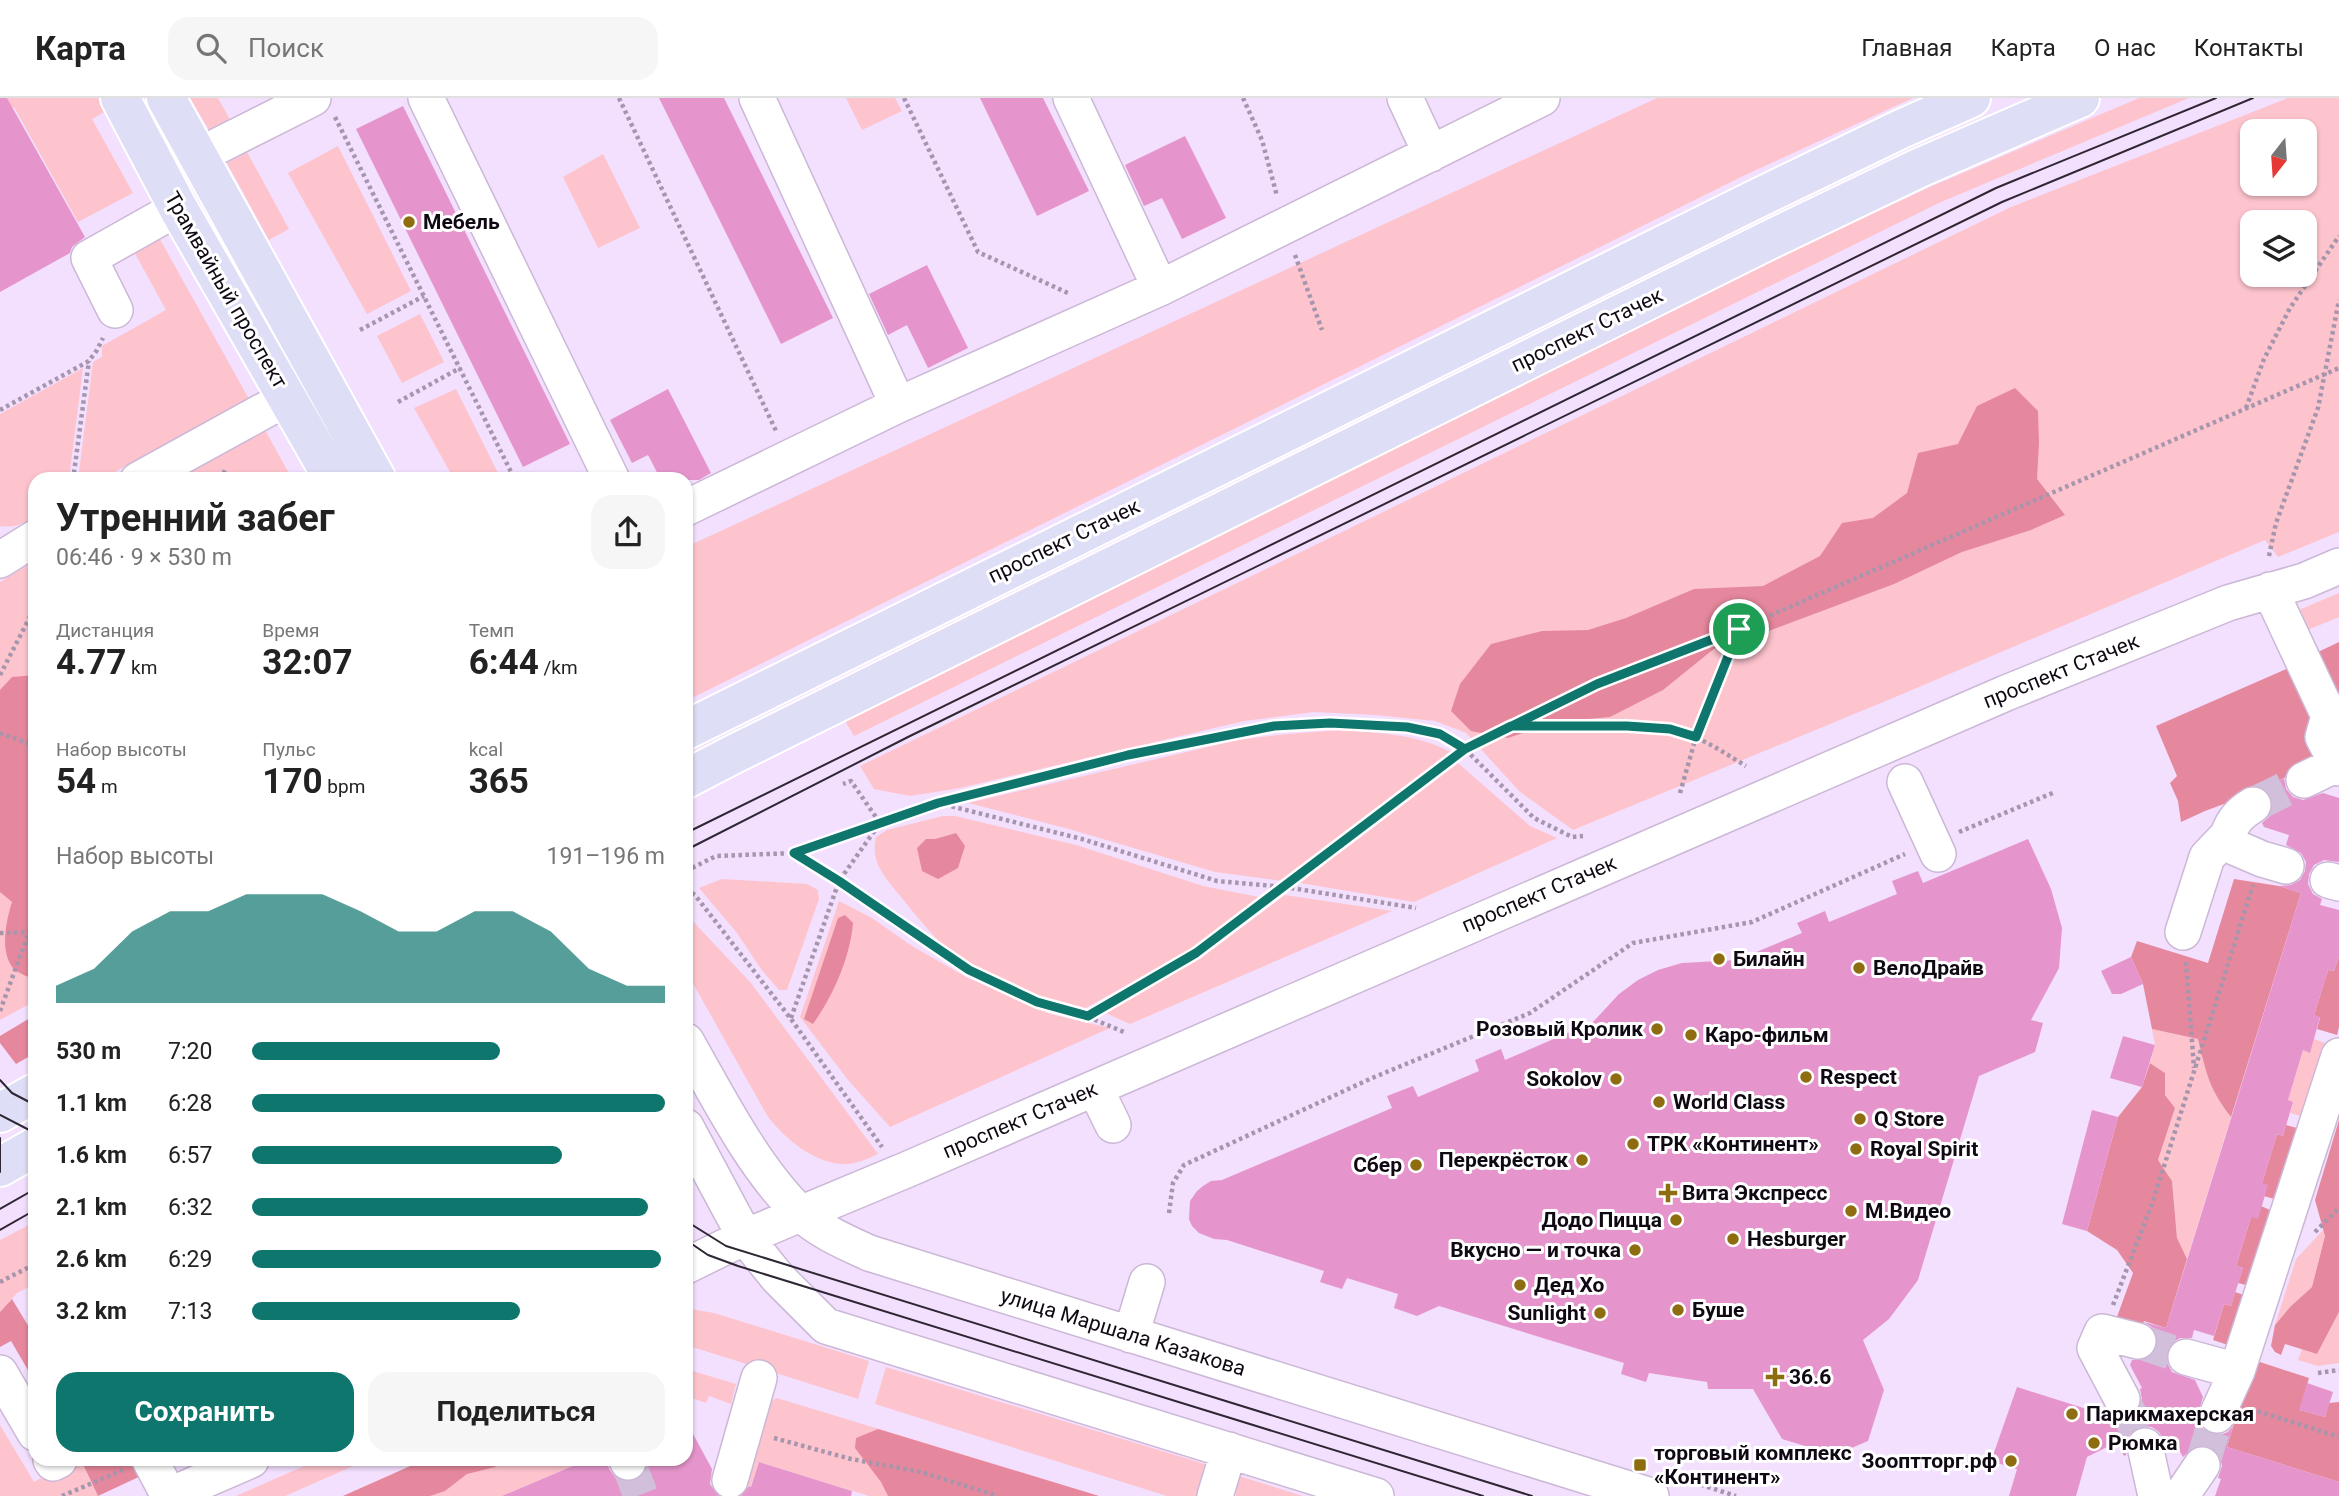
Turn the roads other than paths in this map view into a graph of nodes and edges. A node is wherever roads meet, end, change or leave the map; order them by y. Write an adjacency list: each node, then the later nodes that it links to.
1 (120, 98): 13 (main road, Трамвайный проспект)
2 (166, 98): 12 (main road, Трамвайный проспект)
3 (426, 98): 21 (street)
4 (757, 98): 17 (street)
5 (1071, 98): 14 (street)
6 (1405, 98): 11 (street)
7 (1542, 98): 11 (street)
8 (1971, 98): 26 (main road, проспект Стачек)
9 (2080, 98): 28 (main road, проспект Стачек)
10 (323, 104): 12 (street)
11 (1431, 154): 14 (street)
12 (198, 156): 20 (main road, Трамвайный проспект)
13 (178, 208): 15 (street); 16 (main road, Трамвайный проспект)
14 (1160, 288): 17 (street)
15 (115, 310)
16 (287, 398): 18 (street); 19 (main road, Трамвайный проспект)
17 (898, 405): 22 (street)
18 (153, 472)
19 (329, 472)
20 (373, 472)
21 (608, 472)
22 (693, 505)
23 (2339, 566): 24 (street, проспект Стачек)
24 (2269, 573): 25 (street); 38 (street, проспект Стачек)
25 (2334, 714): 27 (street)
26 (693, 727)
27 (2338, 766): 29 (street)
28 (693, 775)
29 (2304, 780)
30 (1905, 782): 33 (street)
31 (2253, 805): 32 (street)
32 (2228, 835): 34 (street); 35 (street)
33 (1936, 848)
34 (2274, 863)
35 (2183, 932)
36 (693, 1053): 44 (street, улица Маршала Казакова)
37 (2339, 1056): 50 (street)
38 (1095, 1088): 41 (street); 44 (street, проспект Стачек)
39 (28, 1097): 40 (main road)
40 (0, 1113): 43 (street)
41 (1112, 1125)
42 (693, 1140): 45 (street)
43 (19, 1156)
44 (800, 1213): 45 (street, проспект Стачек); 48 (street, улица Маршала Казакова)
45 (746, 1237): 46 (street, проспект Стачек); 56 (street)
46 (693, 1263)
47 (1147, 1282): 48 (street)
48 (1131, 1335): 64 (street, улица Маршала Казакова)
49 (2137, 1341): 53 (street)
50 (2186, 1357)
51 (0, 1373): 54 (street)
52 (759, 1378): 60 (street)
53 (2122, 1399)
54 (28, 1421)
55 (2145, 1446): 65 (street)
56 (1229, 1450): 62 (street); 63 (street)
57 (2202, 1465): 66 (street)
58 (145, 1466): 61 (street)
59 (237, 1466): 61 (street)
60 (730, 1480)
61 (168, 1496)
62 (1215, 1496)
63 (1376, 1496)
64 (1651, 1496)
65 (2156, 1496)
66 (2181, 1496)

